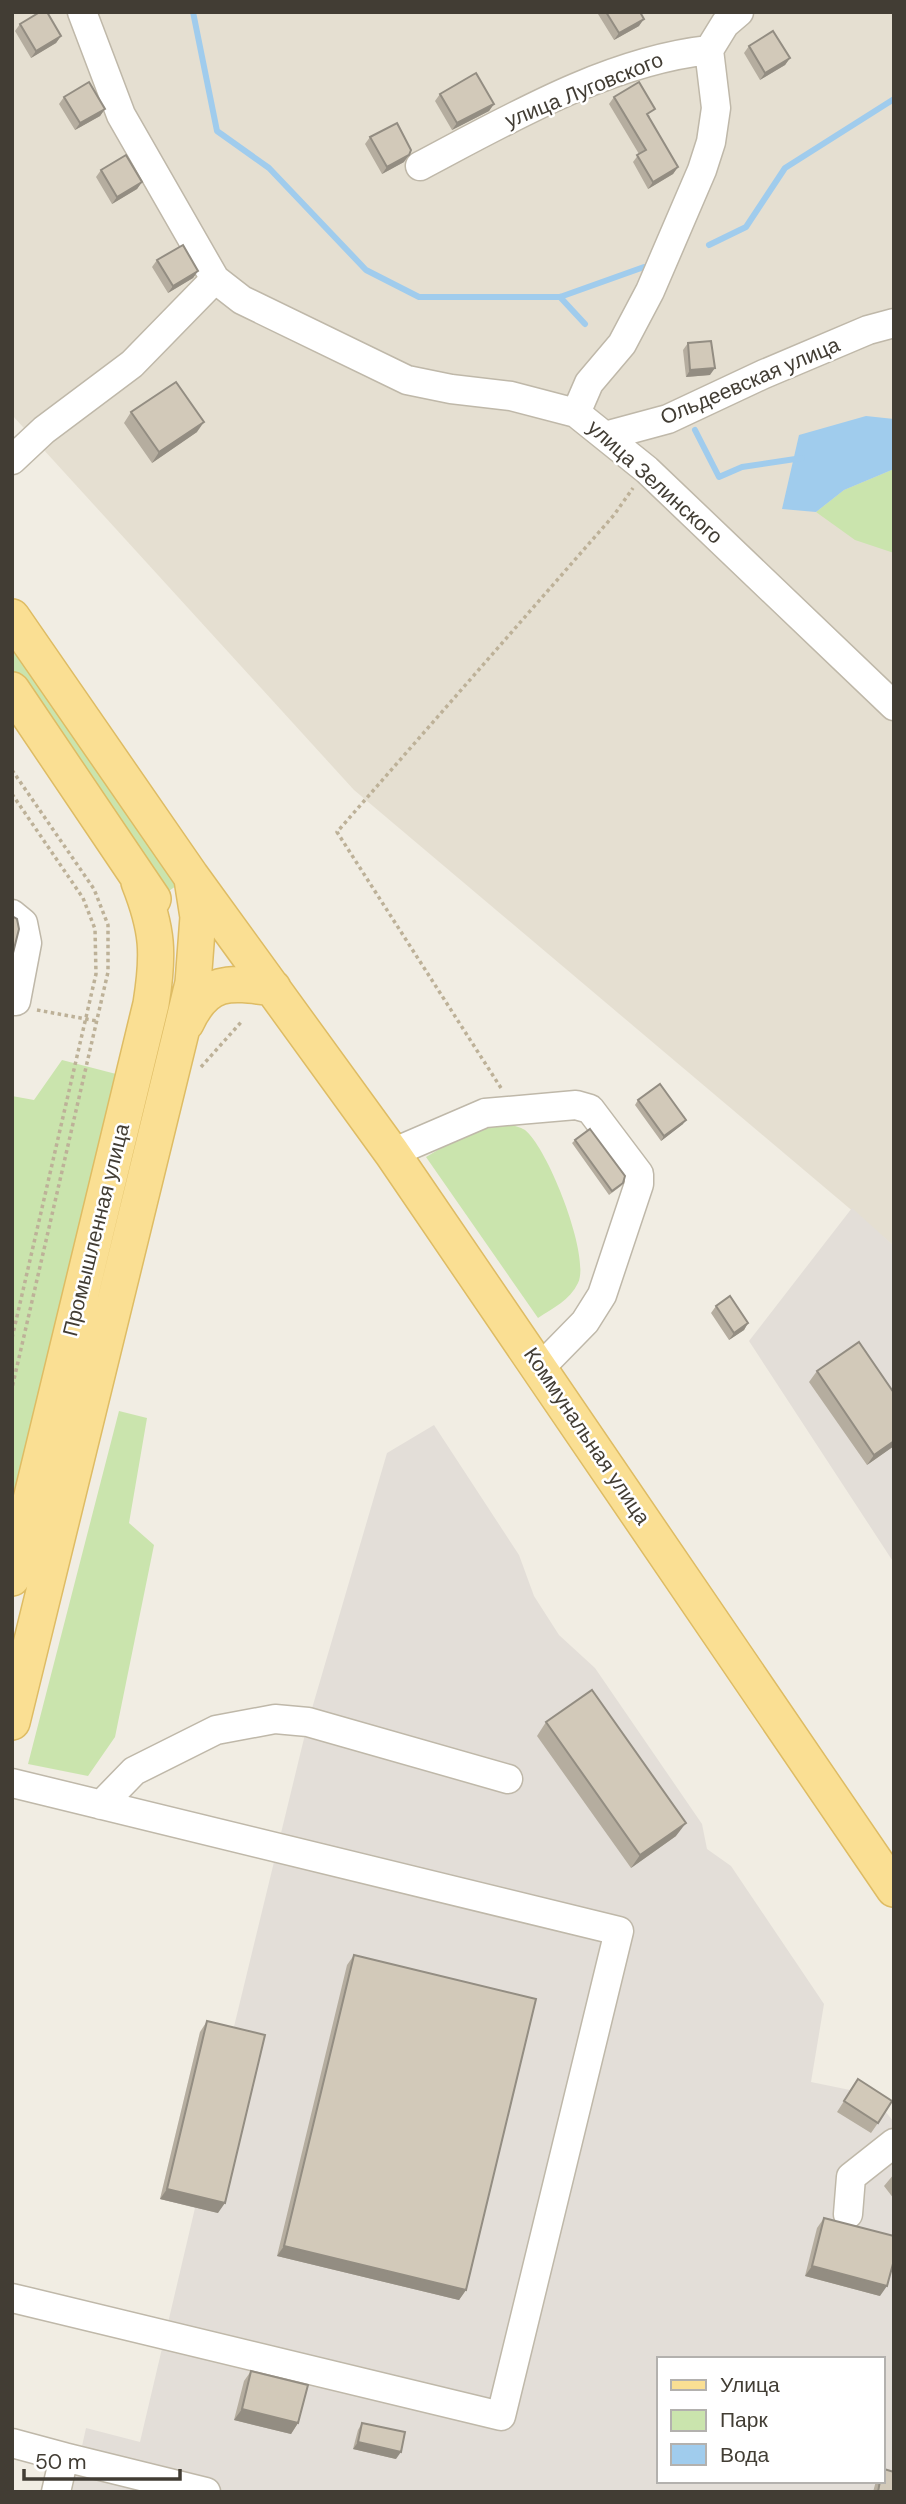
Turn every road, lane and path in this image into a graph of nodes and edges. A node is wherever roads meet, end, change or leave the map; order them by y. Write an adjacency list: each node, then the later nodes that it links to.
1 (82, 12): 5 (street)
2 (739, 12): 3 (street)
3 (709, 50): 4 (street, улица Луговского); 7 (street)
4 (420, 166)
5 (215, 279): 7 (street, улица Зелинского); 9 (street)
6 (894, 323): 8 (street, Ольдеевская улица)
7 (576, 413): 8 (street, улица Зелинского)
8 (605, 436): 10 (street, улица Зелинского)
9 (12, 460)
10 (647, 470): 13 (street, улица Зелинского); 26 (path)
11 (12, 617): 16 (main road, Промышленная улица)
12 (12, 690): 17 (main road, Промышленная улица)
13 (894, 706)
14 (12, 770): 24 (path)
15 (12, 794): 23 (path)
16 (191, 876): 19 (main road, Промышленная улица); 21 (main road, Промышленная улица)
17 (139, 882): 19 (main road, Промышленная улица); 20 (main road, Промышленная улица)
18 (12, 915): 22 (street)
19 (198, 945): 20 (main road); 21 (main road, Промышленная улица); 25 (main road, Промышленная улица)
20 (158, 961): 31 (main road, Промышленная улица)
21 (273, 988): 25 (main road, Промышленная улица); 27 (main road, Коммунальная улица)
22 (28, 1006): 23 (path)
23 (86, 1019): 24 (path); 28 (path)
24 (97, 1021): 30 (path)
25 (181, 1035): 32 (main road, Промышленная улица)
26 (515, 1110): 27 (street); 29 (street)
27 (393, 1153): 29 (main road, Коммунальная улица)
28 (12, 1338)
29 (540, 1368): 36 (main road, Коммунальная улица)
30 (12, 1388)
31 (12, 1578)
32 (12, 1722)
33 (508, 1779): 35 (street)
34 (12, 1783): 35 (street)
35 (101, 1805): 39 (street)
36 (894, 1889)
37 (894, 2143): 38 (street)
38 (848, 2214)
39 (12, 2298)
40 (12, 2443): 41 (street)
41 (64, 2457): 42 (street); 43 (street)
42 (56, 2492)
43 (206, 2492)

